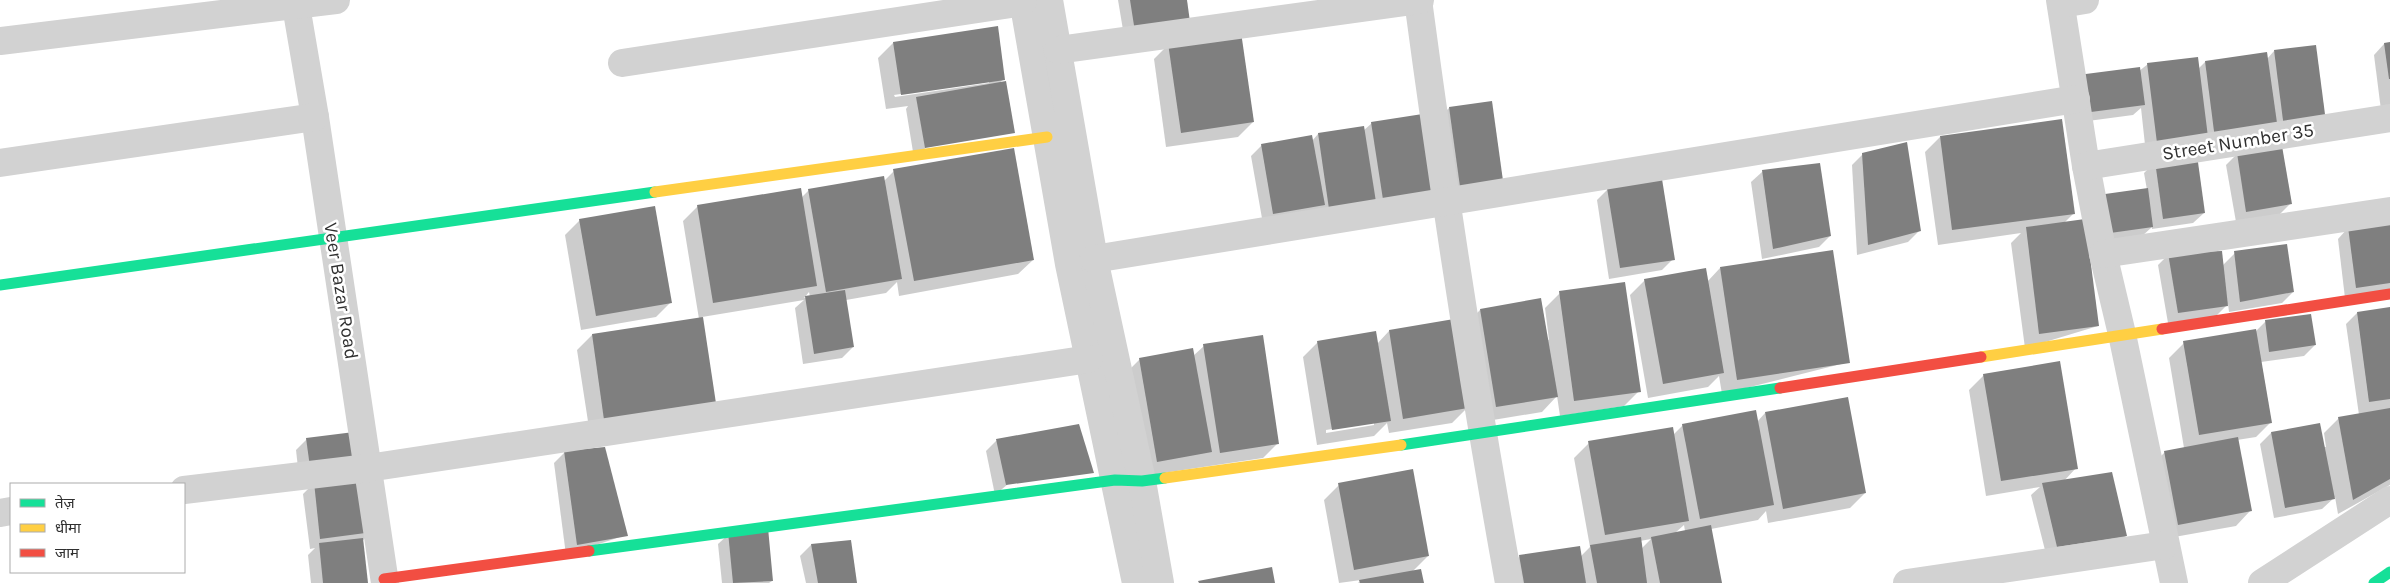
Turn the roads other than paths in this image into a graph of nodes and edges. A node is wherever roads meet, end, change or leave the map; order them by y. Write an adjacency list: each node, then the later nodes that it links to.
1 (336, 0): 5 (street)
2 (1419, 0): 7 (street); 15 (street)
3 (1031, 1): 7 (street); 8 (street); 12 (street)
4 (2069, 1): 9 (street)
5 (295, 3): 6 (street); 10 (street, Veer Bazar Road)
6 (0, 41)
7 (1058, 50): 19 (street)
8 (622, 63)
9 (2076, 98): 14 (street); 15 (street)
10 (316, 117): 13 (street); 17 (street, Veer Bazar Road)
11 (2390, 118): 14 (street, Street Number 35)
12 (1047, 137): 17 (street); 23 (street)
13 (0, 163)
14 (2086, 166): 18 (street)
15 (1445, 203): 19 (street); 24 (street)
16 (2390, 211): 18 (street)
17 (333, 238): 20 (street); 25 (street, Veer Bazar Road)
18 (2103, 254): 22 (street)
19 (1094, 259): 27 (street)
20 (0, 285)
21 (2390, 294): 22 (street)
22 (2122, 334): 24 (street); 30 (street)
23 (1089, 359): 25 (street); 26 (street)
24 (1482, 432): 27 (street); 35 (street)
25 (368, 468): 28 (street); 32 (street, Veer Bazar Road)
26 (1115, 480): 27 (street); 32 (street); 33 (street)
27 (1142, 481): 34 (street)
28 (185, 490)
29 (2390, 500): 38 (street)
30 (2165, 545): 36 (street); 37 (street)
31 (2390, 572): 39 (street)
32 (385, 581)
33 (1136, 583)
34 (1160, 583)
35 (1509, 583)
36 (1907, 583)
37 (2174, 583)
38 (2262, 583)
39 (2374, 583)

